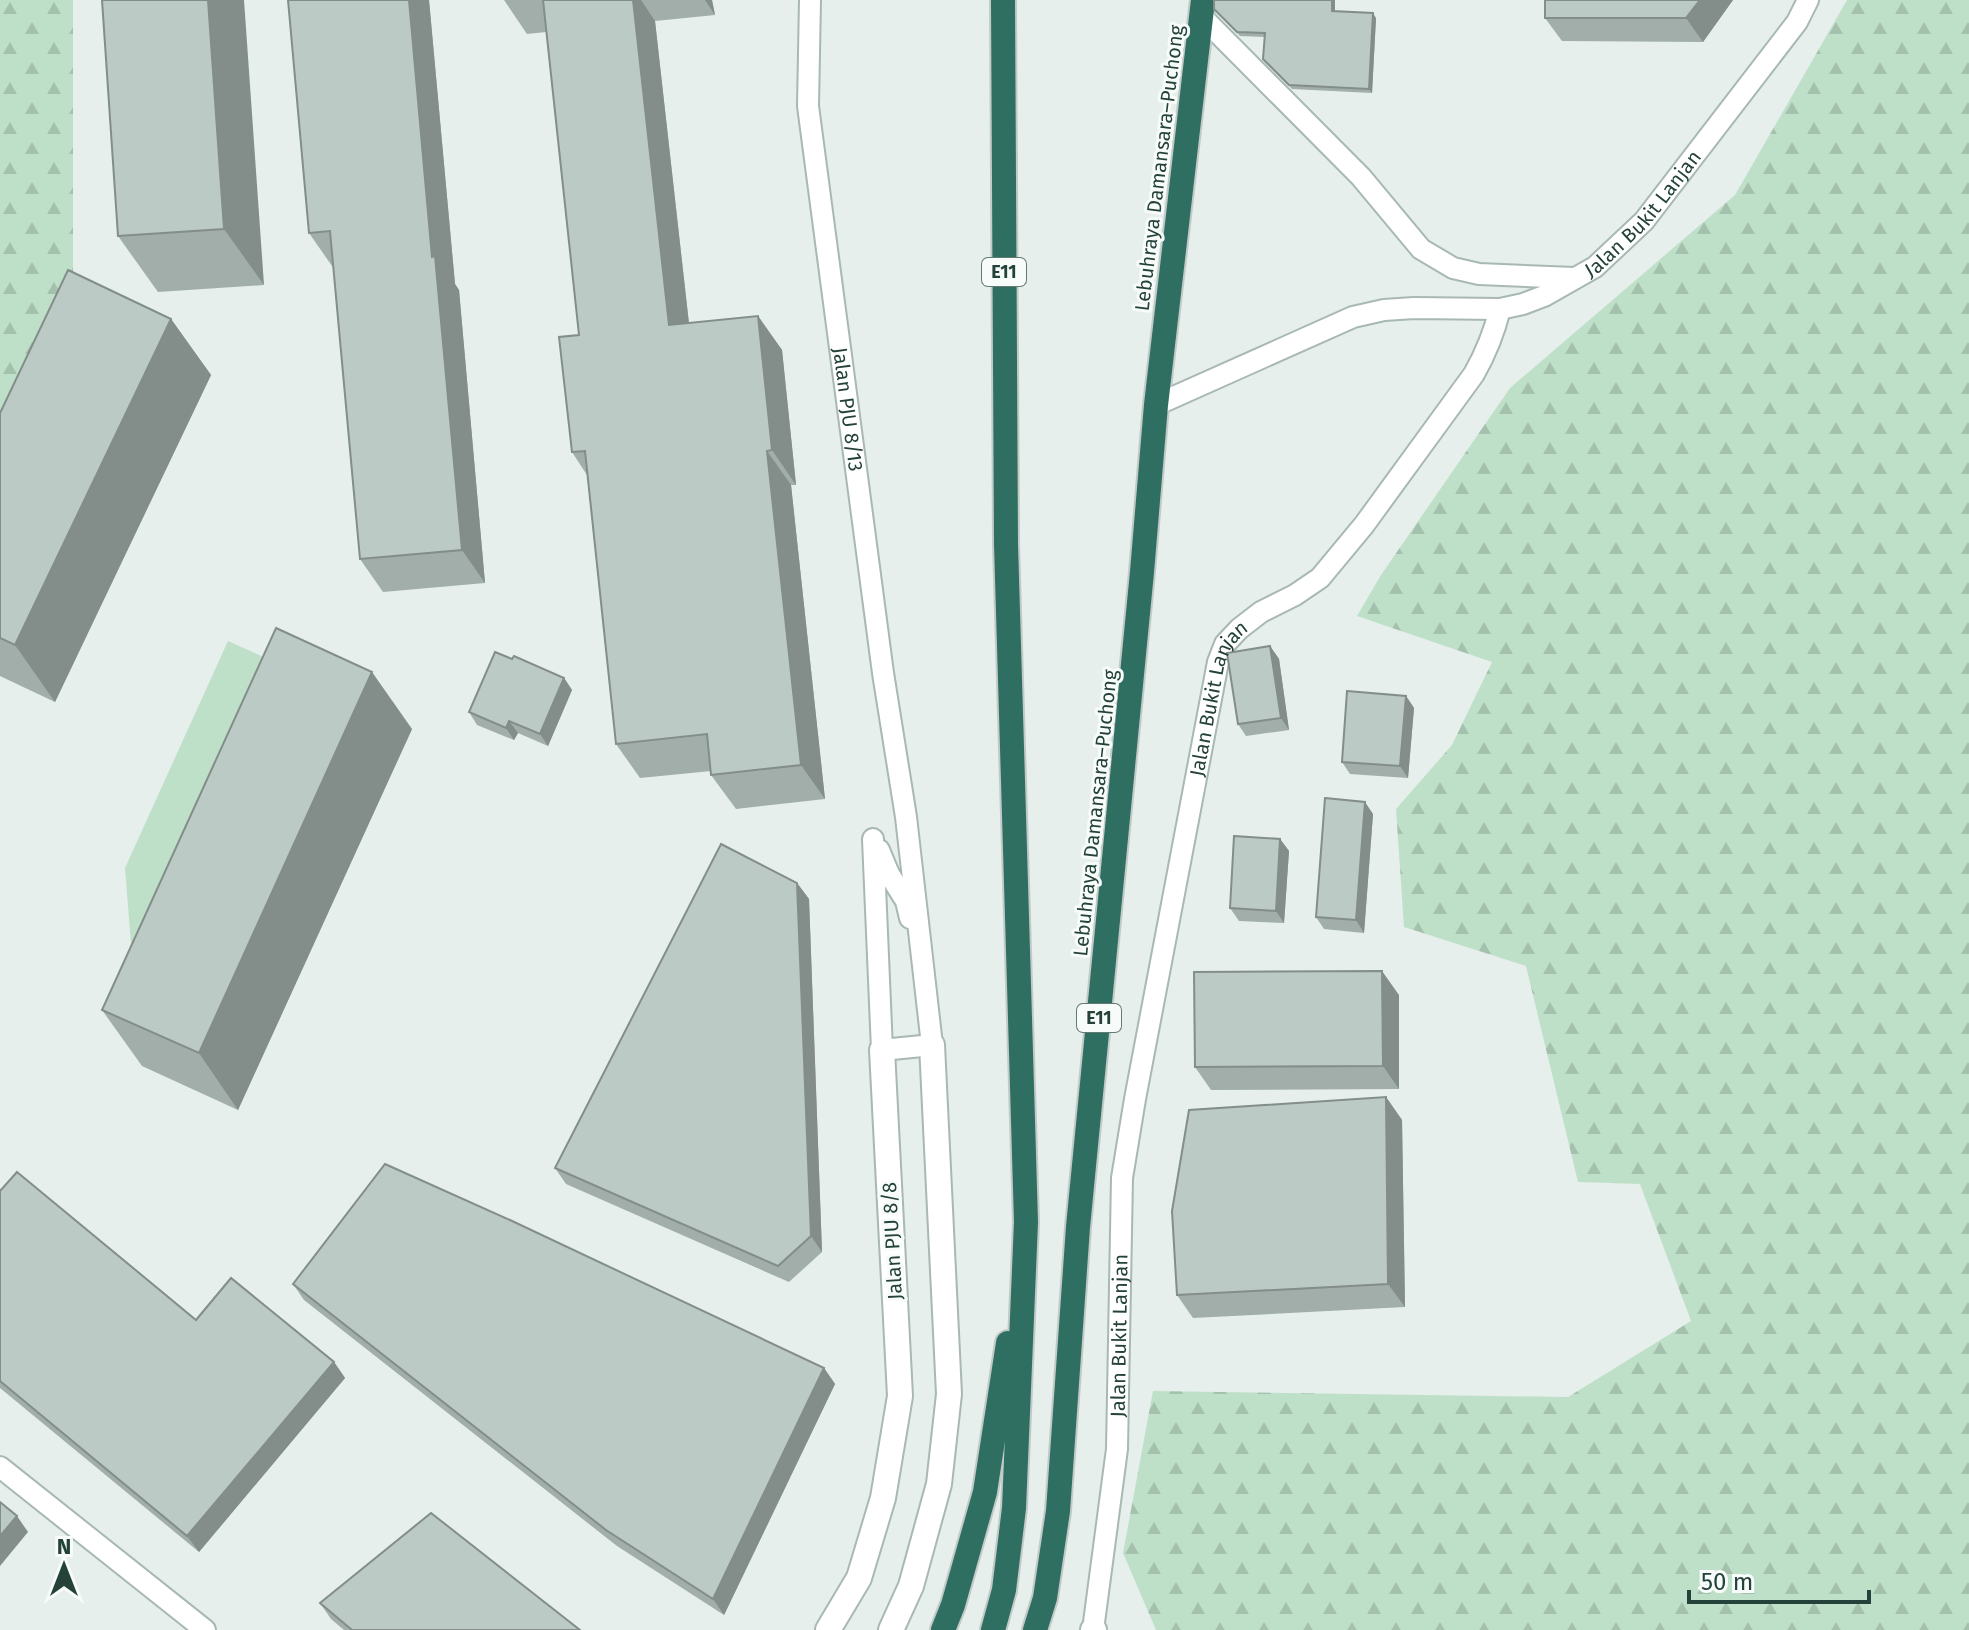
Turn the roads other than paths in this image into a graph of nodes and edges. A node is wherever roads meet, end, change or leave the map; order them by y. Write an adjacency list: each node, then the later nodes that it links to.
1 (810, 0): 8 (street, Jalan PJU 8/13)
2 (1003, 0): 14 (highway, E11)
3 (1808, 0): 5 (street, Jalan Bukit Lanjan)
4 (1202, 8): 5 (street); 7 (highway, Lebuhraya Damansara–Puchong / E11)
5 (1577, 278): 6 (street, Jalan Bukit Lanjan)
6 (1500, 309): 7 (street); 22 (street, Jalan Bukit Lanjan)
7 (1156, 405): 21 (highway, Lebuhraya Damansara–Puchong / E11)
8 (906, 817): 9 (street); 11 (street, Jalan PJU 8/13)
9 (889, 874): 10 (street); 10 (street, Jalan PJU 8/8); 11 (street)
10 (877, 926): 13 (street, Jalan PJU 8/8)
11 (924, 969): 12 (street)
12 (932, 1045): 13 (street); 18 (street)
13 (882, 1050): 17 (street, Jalan PJU 8/8)
14 (1026, 1222): 19 (highway); 20 (highway, E11)
15 (0, 1467): 16 (street)
16 (205, 1630)
17 (828, 1630)
18 (891, 1630)
19 (943, 1630)
20 (993, 1630)
21 (1035, 1630)
22 (1093, 1630)

